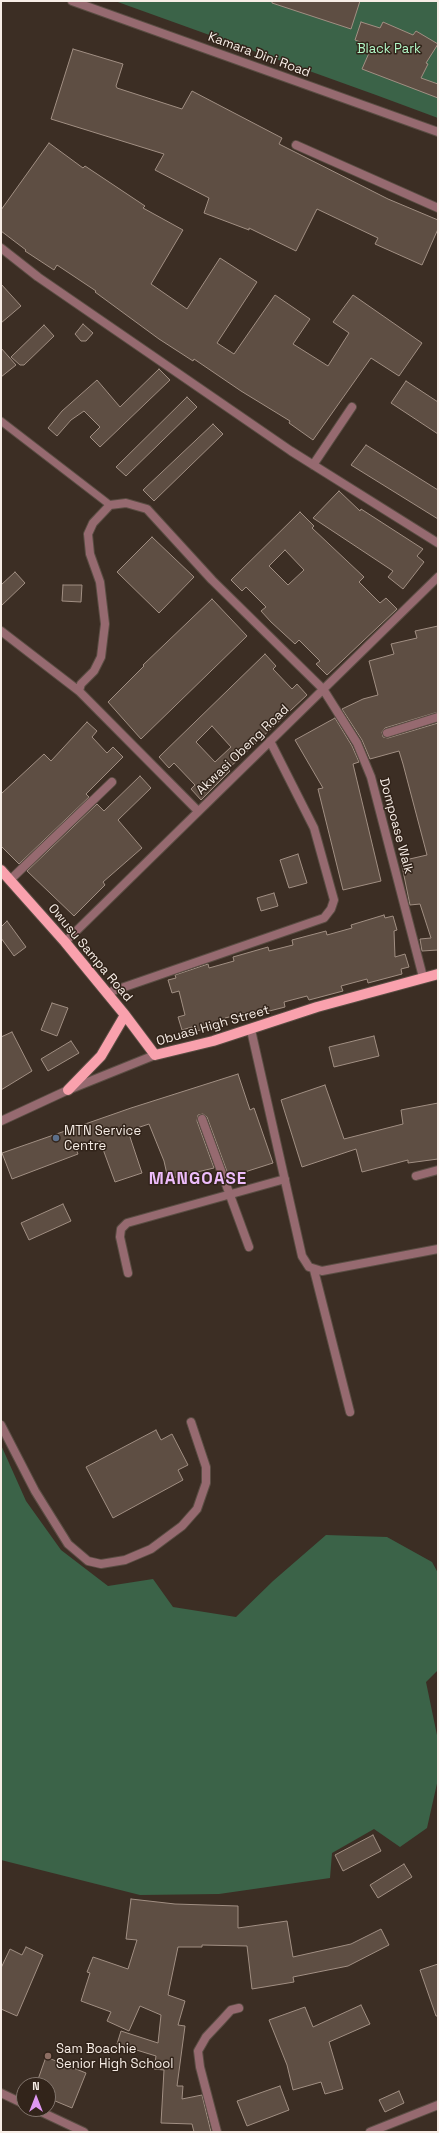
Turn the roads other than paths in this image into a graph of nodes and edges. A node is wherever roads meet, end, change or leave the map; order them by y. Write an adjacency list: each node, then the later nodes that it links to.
1 (72, 1): 2 (street, Kamara Dini Road)
2 (438, 132)
3 (296, 145): 4 (street)
4 (438, 208)
5 (1, 248): 8 (street)
6 (352, 407): 8 (street)
7 (1, 421): 9 (lane)
8 (313, 465): 10 (street)
9 (110, 505): 13 (street, Dompoase Walk); 14 (street)
10 (438, 543)
11 (438, 576): 13 (street, Akwasi Obeng Road)
12 (1, 631): 14 (street)
13 (323, 689): 17 (street, Akwasi Obeng Road); 24 (street, Dompoase Walk)
14 (79, 691): 19 (street)
15 (438, 717): 16 (street)
16 (386, 733)
17 (270, 741): 19 (street, Akwasi Obeng Road); 25 (street)
18 (112, 782): 21 (street)
19 (198, 811): 22 (street, Akwasi Obeng Road)
20 (1, 870): 21 (main road, Owusu Sampa Road)
21 (10, 880): 22 (main road, Owusu Sampa Road)
22 (65, 942): 25 (main road, Owusu Sampa Road)
23 (438, 974): 24 (main road, Obuasi High Street)
24 (423, 978): 27 (main road, Obuasi High Street)
25 (107, 993): 26 (main road, Owusu Sampa Road)
26 (125, 1015): 28 (main road, Owusu Sampa Road); 29 (main road)
27 (251, 1030): 28 (main road, Obuasi High Street); 34 (street)
28 (155, 1055): 29 (street, Obuasi High Street)
29 (68, 1090): 31 (street, Obuasi High Street)
30 (202, 1119): 35 (street)
31 (1, 1121)
32 (438, 1170): 33 (street)
33 (416, 1176)
34 (285, 1179): 35 (street); 38 (street)
35 (229, 1195): 36 (street); 39 (street)
36 (249, 1247)
37 (438, 1249): 38 (street)
38 (314, 1270): 40 (street)
39 (128, 1273)
40 (350, 1412)
41 (190, 1422): 42 (street)
42 (1, 1425)
43 (240, 2008): 49 (street)
44 (1, 2093): 45 (street)
45 (16, 2100)
46 (438, 2105): 50 (street)
47 (52, 2117): 48 (street)
48 (84, 2132)
49 (217, 2132)
50 (370, 2132)

